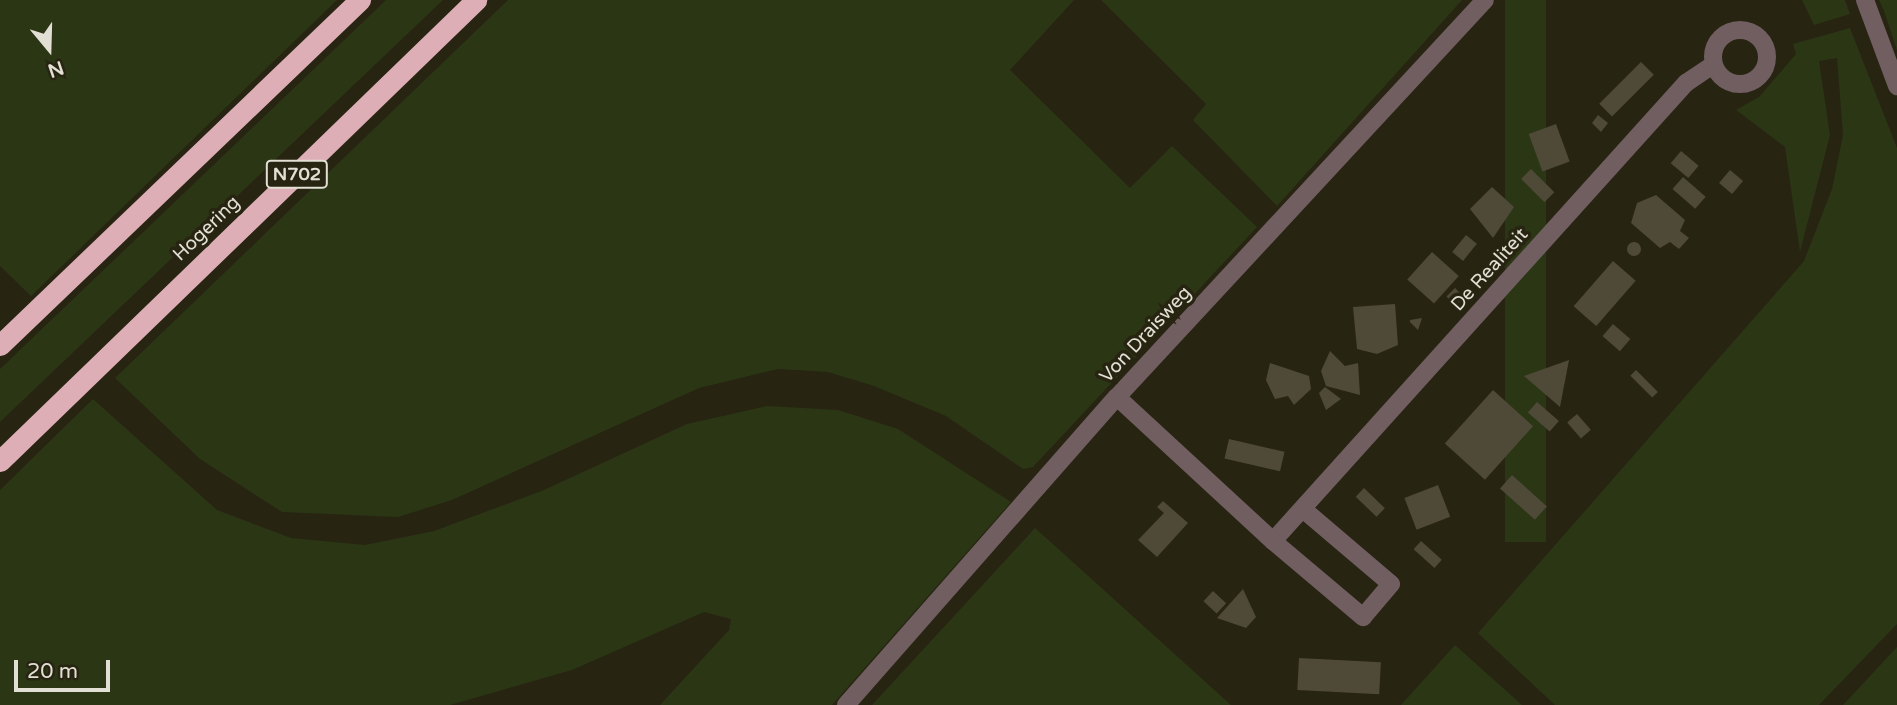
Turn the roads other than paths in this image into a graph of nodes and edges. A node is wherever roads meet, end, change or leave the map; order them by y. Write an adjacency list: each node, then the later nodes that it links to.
1 (360, 0): 7 (highway)
2 (476, 0): 9 (highway, Hogering / N702)
3 (1485, 0): 8 (street, Von Draisweg)
4 (1865, 0): 6 (street)
5 (1713, 65): 10 (street, De Realiteit)
6 (1897, 86)
7 (0, 345)
8 (1117, 397): 11 (street); 12 (street, Von Draisweg)
9 (0, 460)
10 (1303, 509): 11 (street, De Realiteit); 11 (street)
11 (1273, 541)
12 (846, 705)

